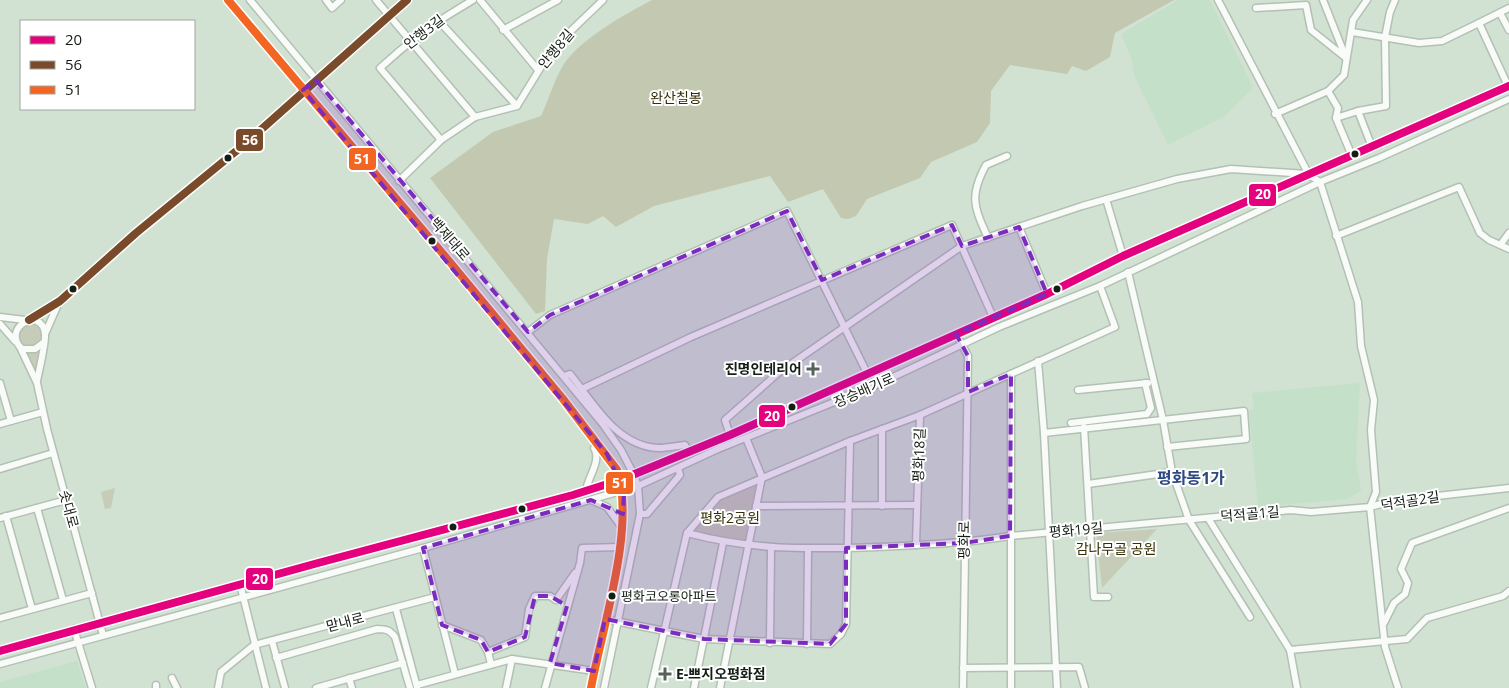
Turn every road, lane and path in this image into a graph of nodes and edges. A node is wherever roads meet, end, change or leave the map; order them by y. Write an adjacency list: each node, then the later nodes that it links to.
1 (228, 0): 30 (street, 백제대로)
2 (250, 0): 28 (street, 백제대로)
3 (326, 0): 4 (street)
4 (341, 0)
5 (376, 0): 18 (street)
6 (408, 0): 18 (street)
7 (473, 0): 19 (street, 안행3길)
8 (480, 0): 21 (street)
9 (558, 0): 21 (street)
10 (1218, 0): 35 (street)
11 (1323, 0): 26 (street)
12 (1367, 0): 23 (street)
13 (1395, 0): 24 (street)
14 (599, 1): 27 (street, 안행8길)
15 (1256, 8): 26 (street)
16 (1509, 8): 17 (street)
17 (1500, 12): 20 (street); 22 (street)
18 (388, 16): 25 (street); 28 (street)
19 (438, 20): 25 (street, 안행3길); 33 (street)
20 (1479, 23): 24 (street); 29 (street)
21 (503, 30): 27 (street)
22 (1509, 30)
23 (1352, 32): 24 (street); 26 (street)
24 (1385, 37): 34 (street)
25 (410, 41): 36 (street); 38 (street, 안행3길)
26 (1346, 58): 31 (street)
27 (538, 70): 33 (street, 안행8길)
28 (316, 80): 30 (street); 43 (street, 백제대로)
29 (1509, 86): 39 (street, 장승배기로)
30 (303, 90): 58 (street); 94 (street, 백제대로)
31 (1328, 91): 35 (street); 37 (street)
32 (1509, 99): 44 (street, 장승배기로)
33 (517, 106): 36 (street)
34 (1358, 111): 37 (street); 39 (street)
35 (1275, 114): 42 (street)
36 (475, 117): 38 (street)
37 (1336, 118): 41 (street)
38 (441, 140): 43 (street)
39 (1372, 148): 41 (street, 장승배기로)
40 (1007, 156): 49 (street)
41 (1352, 156): 42 (street, 장승배기로)
42 (1309, 175): 44 (street); 45 (street); 53 (street, 장승배기로)
43 (399, 181): 64 (street, 백제대로)
44 (1320, 182): 48 (street); 54 (street, 장승배기로)
45 (1106, 199): 46 (street); 53 (street)
46 (1019, 227): 49 (street); 57 (street)
47 (1509, 233): 50 (street)
48 (1336, 236): 50 (street); 115 (street)
49 (988, 238): 51 (street)
50 (1501, 244): 52 (street)
51 (962, 246): 55 (street); 60 (street); 63 (street)
52 (1509, 249)
53 (1123, 256): 57 (street, 장승배기로)
54 (1128, 272): 56 (street, 장승배기로); 75 (street)
55 (822, 280): 63 (street); 64 (street); 79 (street)
56 (1100, 286): 69 (street, 장승배기로); 71 (street)
57 (1048, 294): 60 (street, 장승배기로)
58 (60, 301): 61 (street); 65 (street)
59 (0, 317): 61 (street)
60 (993, 318): 66 (street, 장승배기로)
61 (27, 320): 65 (street); 67 (street)
62 (0, 324): 67 (street)
63 (846, 328): 72 (street); 91 (street)
64 (528, 332): 74 (street, 백제대로)
65 (45, 334): 68 (street)
66 (956, 334): 69 (street, 평화로); 72 (street, 장승배기로)
67 (15, 341): 70 (street)
68 (43, 343): 70 (street); 77 (street)
69 (963, 345): 81 (street, 평화로); 92 (street, 장승배기로)
70 (20, 347): 77 (street)
71 (1038, 361): 73 (street); 90 (street)
72 (867, 373): 91 (street, 장승배기로)
73 (1011, 374): 81 (street); 127 (street)
74 (564, 376): 79 (street); 101 (street, 백제대로)
75 (1154, 382): 78 (street); 84 (street)
76 (0, 383): 85 (street)
77 (37, 383): 82 (street, 솟대로)
78 (1145, 383): 80 (street); 86 (street)
79 (582, 389): 96 (street)
80 (1078, 390)
81 (968, 392): 83 (street); 129 (street, 평화로)
82 (42, 412): 85 (street); 97 (street, 솟대로)
83 (920, 415): 89 (street, 평화18길); 111 (street, 평화18길)
84 (1163, 420): 88 (street); 95 (street); 95 (street)
85 (12, 421): 87 (street)
86 (1072, 423)
87 (0, 424)
88 (1084, 427): 90 (street); 104 (street)
89 (882, 429): 93 (street, 평화18길); 114 (street)
90 (1044, 433): 126 (street)
91 (730, 435): 96 (street, 장승배기로)
92 (746, 438): 98 (street, 장승배기로); 102 (street)
93 (850, 442): 102 (street, 평화18길); 113 (street)
94 (598, 443): 103 (street, 백제대로); 107 (street)
95 (1167, 447): 100 (street)
96 (689, 452): 101 (street, 장승배기로)
97 (53, 453): 99 (street); 109 (street, 솟대로)
98 (678, 468): 105 (street, 장승배기로); 119 (street)
99 (0, 469)
100 (1172, 472): 104 (street); 122 (street)
101 (634, 475): 103 (street, 장승배기로); 105 (street, 백제대로)
102 (762, 477): 112 (street); 125 (street, 평화18길)
103 (620, 480): 107 (street, 장승배기로); 108 (street, 백제대로)
104 (1088, 484): 124 (street)
105 (638, 486): 108 (street, 장승배기로); 119 (street, 백제대로)
106 (1509, 488): 115 (street, 덕적골2길)
107 (586, 491): 138 (street, 장승배기로)
108 (621, 492): 110 (street, 장승배기로); 123 (street, 백제대로)
109 (66, 500): 116 (street); 140 (street, 솟대로)
110 (591, 500): 123 (street); 133 (street, 장승배기로)
111 (917, 505): 114 (street); 130 (street, 평화18길)
112 (756, 506): 113 (street); 131 (street)
113 (848, 506): 114 (street); 134 (street)
114 (882, 506)
115 (1370, 507): 118 (street, 덕적골2길); 152 (street)
116 (37, 508): 120 (street); 144 (street)
117 (1509, 508): 152 (street)
118 (1311, 512): 121 (street, 덕적골1길)
119 (640, 514): 151 (street, 백제대로)
120 (3, 517): 145 (street)
121 (1208, 518): 122 (street, 덕적골1길); 165 (street)
122 (1189, 520): 124 (street, 평화19길); 148 (street)
123 (624, 529): 132 (street, 백제대로)
124 (1090, 529): 126 (street, 평화19길); 143 (street)
125 (687, 533): 128 (street); 155 (street, 평화18길)
126 (1048, 533): 127 (street, 평화19길); 175 (street)
127 (1010, 536): 129 (street, 평화19길); 174 (street)
128 (724, 543): 131 (street); 157 (street)
129 (964, 543): 130 (street); 176 (street, 평화로)
130 (916, 545): 134 (street)
131 (748, 546): 135 (street); 158 (street)
132 (620, 547): 137 (street); 149 (street, 백제대로)
133 (423, 548): 141 (street, 장승배기로); 142 (street)
134 (846, 548): 136 (street); 163 (street)
135 (771, 549): 136 (street); 162 (street)
136 (808, 549): 163 (street)
137 (578, 568): 167 (street); 173 (street)
138 (240, 584): 141 (street); 150 (street, 장승배기로)
139 (1509, 591): 160 (street)
140 (92, 593): 144 (street); 150 (street, 솟대로)
141 (243, 596): 156 (street, 장승배기로); 164 (street)
142 (435, 597): 146 (street, 맏내로); 153 (street)
143 (1108, 597)
144 (63, 600): 145 (street)
145 (32, 609): 147 (street)
146 (396, 609): 159 (street, 맏내로); 181 (street)
147 (1, 615)
148 (1250, 617)
149 (605, 619): 151 (street); 177 (street, 백제대로)
150 (101, 622): 154 (street, 장승배기로); 156 (street, 솟대로)
151 (618, 622): 155 (street); 193 (street, 백제대로)
152 (1384, 623): 160 (street)
153 (442, 625): 167 (street); 178 (street)
154 (74, 629): 161 (street); 166 (street, 장승배기로)
155 (664, 632): 157 (street); 194 (street, 평화18길)
156 (103, 635): 161 (street, 장승배기로)
157 (704, 639): 158 (street); 195 (street)
158 (730, 640): 162 (street); 196 (street)
159 (272, 641): 164 (street, 맏내로); 168 (street)
160 (1385, 641): 165 (street); 202 (street)
161 (78, 643): 171 (street, 장승배기로); 182 (street)
162 (770, 643): 163 (street)
163 (807, 644)
164 (254, 646): 184 (street, 맏내로); 185 (street)
165 (1290, 650): 201 (street)
166 (0, 651)
167 (488, 652): 172 (street)
168 (276, 658): 170 (street); 186 (street)
169 (512, 659): 172 (street); 173 (street); 190 (street)
170 (403, 663): 180 (street); 189 (street)
171 (0, 664)
172 (491, 664): 178 (street)
173 (550, 664): 177 (street); 191 (street)
174 (1011, 667): 175 (street); 176 (street); 198 (street)
175 (1056, 667): 199 (street); 200 (street)
176 (963, 668): 197 (street, 평화로)
177 (594, 671): 192 (street, 백제대로)
178 (455, 674): 181 (street)
179 (172, 678): 183 (street)
180 (349, 678): 187 (street); 188 (street)
181 (417, 686)
182 (92, 688)
183 (177, 688)
184 (218, 688)
185 (266, 688)
186 (285, 688)
187 (316, 688)
188 (352, 688)
189 (410, 688)
190 (506, 688)
191 (545, 688)
192 (591, 688)
193 (604, 688)
194 (651, 688)
195 (694, 688)
196 (720, 688)
197 (964, 688)
198 (1011, 688)
199 (1057, 688)
200 (1086, 688)
201 (1297, 688)
202 (1398, 688)

